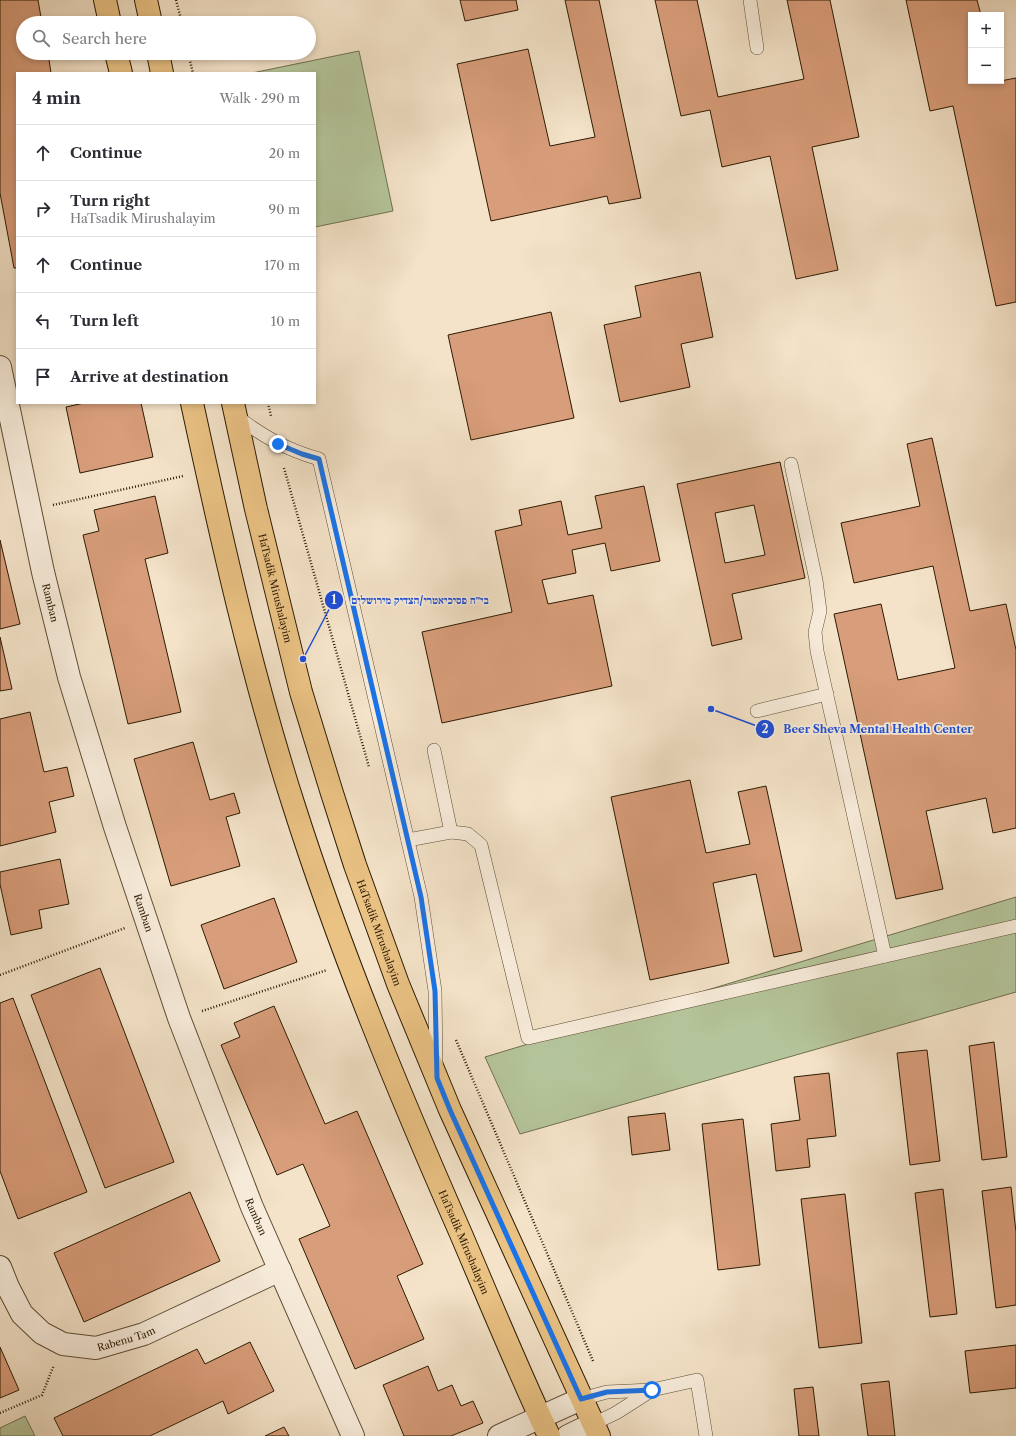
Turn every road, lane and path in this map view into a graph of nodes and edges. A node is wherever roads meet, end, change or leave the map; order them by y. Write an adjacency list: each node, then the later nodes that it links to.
1 (105, 0): 5 (main road)
2 (146, 0): 6 (main road)
3 (176, 0): 7 (path)
4 (750, 0): 8 (lane)
5 (108, 16)
6 (149, 16)
7 (180, 16)
8 (757, 48)
9 (118, 60): 12 (main road)
10 (159, 60): 13 (main road)
11 (190, 60): 14 (path)
12 (121, 72)
13 (162, 72)
14 (193, 72)
15 (0, 367): 20 (street, Ramban)
16 (192, 404): 19 (main road, HaTsadik Mirushalayim)
17 (235, 410): 25 (lane); 32 (main road, HaTsadik Mirushalayim)
18 (791, 464): 21 (lane)
19 (207, 471): 20 (path); 29 (main road, HaTsadik Mirushalayim)
20 (30, 510): 26 (street, Ramban)
21 (827, 694): 22 (lane); 28 (lane)
22 (757, 711)
23 (434, 750): 24 (lane)
24 (451, 832): 25 (lane); 28 (lane)
25 (408, 840): 32 (lane)
26 (146, 920): 30 (path); 31 (street, Ramban)
27 (1016, 926): 28 (lane)
28 (885, 956)
29 (348, 963): 31 (path); 39 (main road, HaTsadik Mirushalayim)
30 (0, 975)
31 (179, 1018): 34 (street, Ramban)
32 (437, 1078): 37 (main road, HaTsadik Mirushalayim)
33 (0, 1267): 35 (street, Rabenu Tam)
34 (280, 1270): 35 (street, Rabenu Tam); 41 (street, Ramban)
35 (62, 1344): 38 (path)
36 (652, 1390): 37 (lane); 40 (lane); 44 (lane)
37 (581, 1399): 39 (street); 40 (main road, HaTsadik Mirushalayim)
38 (0, 1413)
39 (545, 1426): 42 (street)
40 (596, 1430): 43 (street)
41 (353, 1436)
42 (499, 1436)
43 (568, 1436)
44 (706, 1436)

